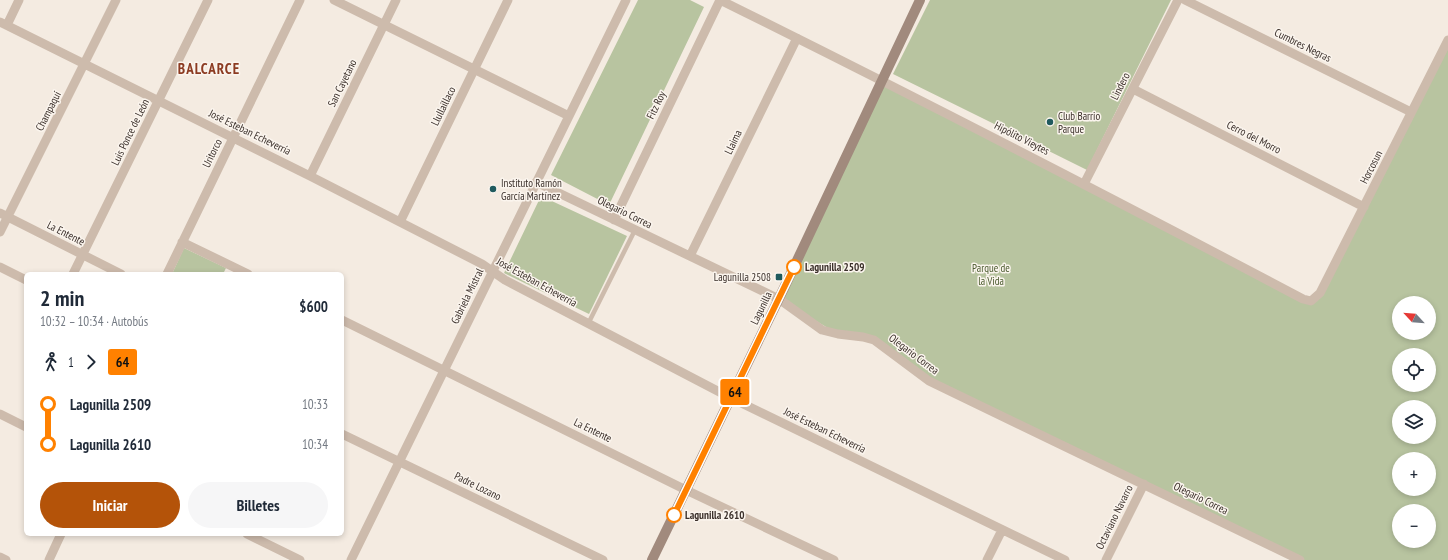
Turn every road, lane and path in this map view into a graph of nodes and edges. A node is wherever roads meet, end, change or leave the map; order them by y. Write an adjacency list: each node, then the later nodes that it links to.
1 (19, 0): 13 (street)
2 (116, 0): 17 (street, Champaquí)
3 (208, 0): 21 (street, Luis Ponce de León)
4 (300, 0): 24 (street, Uritorco)
5 (334, 0): 14 (street)
6 (396, 0): 14 (street, San Cayetano)
7 (508, 0): 18 (street, Llullaillaco)
8 (626, 0): 23 (street, Gabriela Mistral)
9 (720, 0): 15 (street, Hipólito Vieytes); 30 (street, Fitz Roy)
10 (920, 0): 19 (main road, Lagunilla)
11 (1178, 0): 20 (street, Lindero)
12 (1185, 0): 22 (street, Cumbres Negras)
13 (3, 24): 17 (street, José Esteban Echeverría)
14 (384, 25): 18 (street); 25 (street, San Cayetano)
15 (797, 38): 19 (street, Hipólito Vieytes); 36 (street, Llaima)
16 (1448, 40): 22 (street, Horcosun)
17 (85, 64): 21 (street, José Esteban Echeverría); 29 (street, Champaquí)
18 (475, 69): 23 (street); 31 (street, Llullaillaco)
19 (882, 80): 27 (street, Hipólito Vieytes); 44 (main road, Lagunilla)
20 (1133, 89): 27 (street, Lindero); 28 (street, Cerro del Morro)
21 (158, 100): 24 (street, José Esteban Echeverría); 35 (street, Luis Ponce de León)
22 (1411, 112): 28 (street, Horcosun)
23 (569, 116): 26 (street, Gabriela Mistral)
24 (233, 138): 25 (street, José Esteban Echeverría); 34 (street, Uritorco)
25 (310, 176): 31 (street, José Esteban Echeverría)
26 (536, 182): 30 (street, Olegario Correa); 42 (street, Gabriela Mistral)
27 (1084, 184): 45 (street, Hipólito Vieytes)
28 (1364, 206): 45 (street, Horcosun)
29 (4, 215): 33 (street, Champaquí); 35 (street, La Entente)
30 (614, 220): 32 (street, Olegario Correa)
31 (400, 222): 42 (street, José Esteban Echeverría)
32 (635, 230): 36 (street, Olegario Correa); 47 (lane)
33 (0, 232)
34 (182, 242): 38 (street); 41 (street, Uritorco)
35 (82, 255): 39 (street, Luis Ponce de León); 40 (street, La Entente)
36 (690, 256): 44 (street, Olegario Correa)
37 (0, 267): 43 (street)
38 (230, 270)
39 (74, 272)
40 (117, 272)
41 (168, 272)
42 (492, 272): 47 (street, José Esteban Echeverría); 48 (street, Gabriela Mistral)
43 (24, 279)
44 (779, 299): 49 (main road, Lagunilla); 54 (street, Olegario Correa)
45 (1311, 301)
46 (344, 321): 48 (street, La Entente)
47 (588, 324): 49 (street, José Esteban Echeverría)
48 (444, 370): 53 (street, Gabriela Mistral); 55 (street, La Entente)
49 (731, 398): 55 (main road, Lagunilla); 56 (street, José Esteban Echeverría)
50 (0, 414): 51 (street)
51 (24, 425)
52 (344, 435): 53 (street, Padre Lozano)
53 (399, 461): 63 (street, Gabriela Mistral); 64 (street, Padre Lozano)
54 (1144, 484): 69 (street, Octaviano Navarro); 70 (street, Olegario Correa)
55 (686, 490): 65 (main road, Lagunilla); 66 (street, La Entente)
56 (1002, 530): 67 (street); 68 (street, José Esteban Echeverría)
57 (60, 536): 61 (street)
58 (251, 536): 62 (street)
59 (0, 557): 60 (street)
60 (6, 560)
61 (49, 560)
62 (300, 560)
63 (351, 560)
64 (603, 560)
65 (652, 560)
66 (834, 560)
67 (987, 560)
68 (1065, 560)
69 (1106, 560)
70 (1300, 560)

